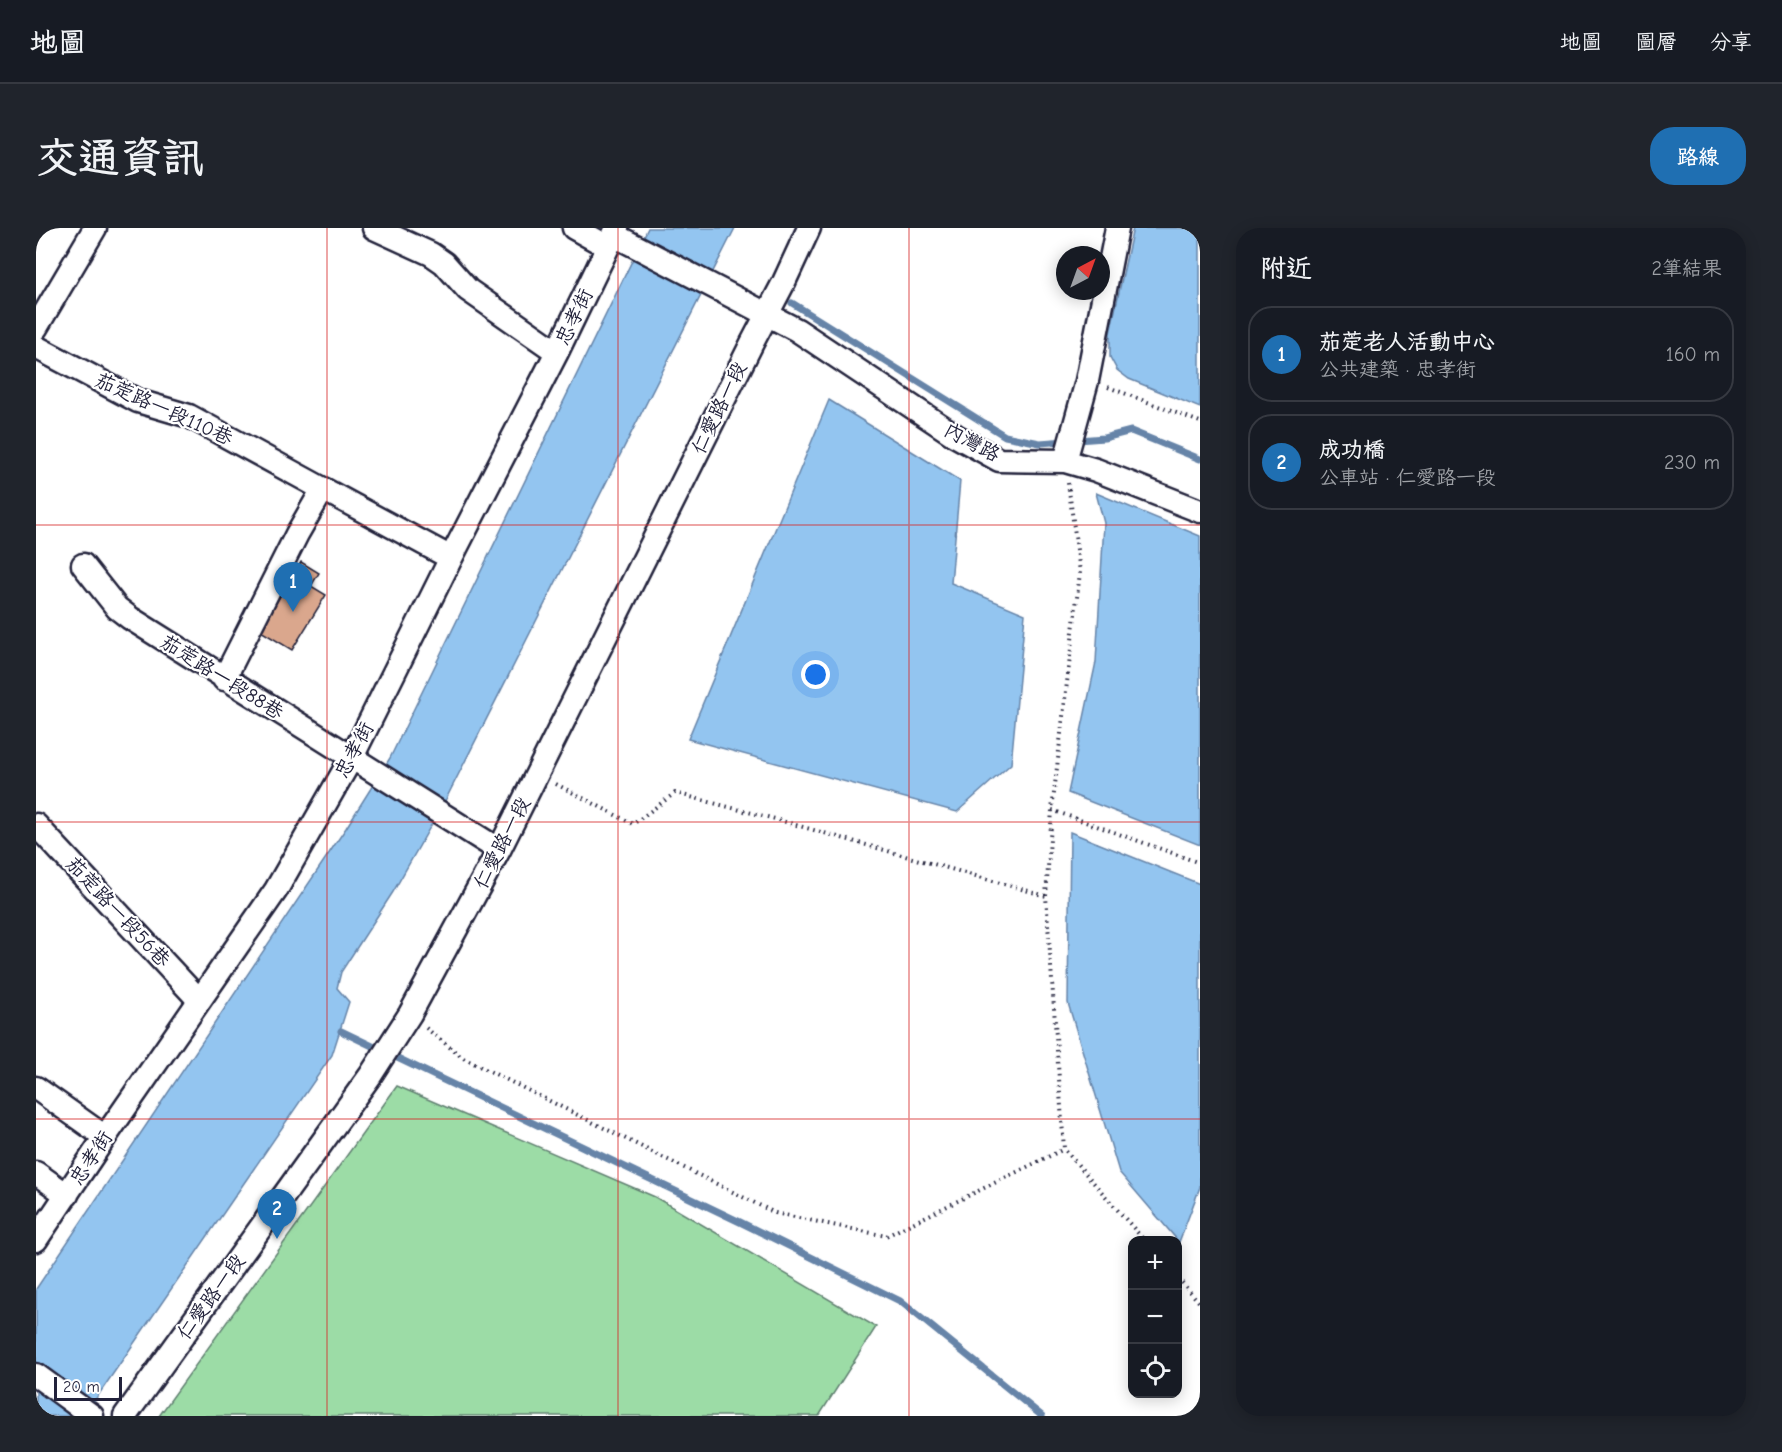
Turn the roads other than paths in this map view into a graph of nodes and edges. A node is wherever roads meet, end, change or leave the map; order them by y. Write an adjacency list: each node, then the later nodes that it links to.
1 (95, 228): 8 (street)
2 (374, 228): 10 (street)
3 (574, 228): 6 (street, 內灣路)
4 (809, 228): 7 (street, 仁愛路一段)
5 (1117, 228): 11 (street)
6 (617, 238): 7 (street, 內灣路); 10 (street, 忠孝街)
7 (767, 314): 11 (street, 內灣路); 19 (street, 仁愛路一段)
8 (36, 328)
9 (36, 347): 12 (street, 茄萣路一段110巷)
10 (557, 352): 14 (street, 忠孝街)
11 (1065, 460): 13 (street, 內灣路)
12 (323, 489): 14 (street, 茄萣路一段110巷); 16 (street)
13 (1200, 511)
14 (451, 558): 17 (street, 忠孝街)
15 (82, 566): 16 (street, 茄萣路一段88巷)
16 (224, 679): 17 (street, 茄萣路一段88巷)
17 (352, 757): 19 (street, 茄萣路一段88巷); 20 (street, 忠孝街)
18 (36, 825): 20 (street, 茄萣路一段56巷)
19 (499, 850): 28 (street, 仁愛路一段)
20 (199, 1000): 22 (street, 忠孝街)
21 (36, 1088): 22 (street)
22 (105, 1137): 24 (street, 忠孝街)
23 (36, 1173): 24 (street)
24 (67, 1195): 25 (street, 忠孝街)
25 (36, 1240)
26 (36, 1375): 27 (street)
27 (88, 1413)
28 (125, 1416)

